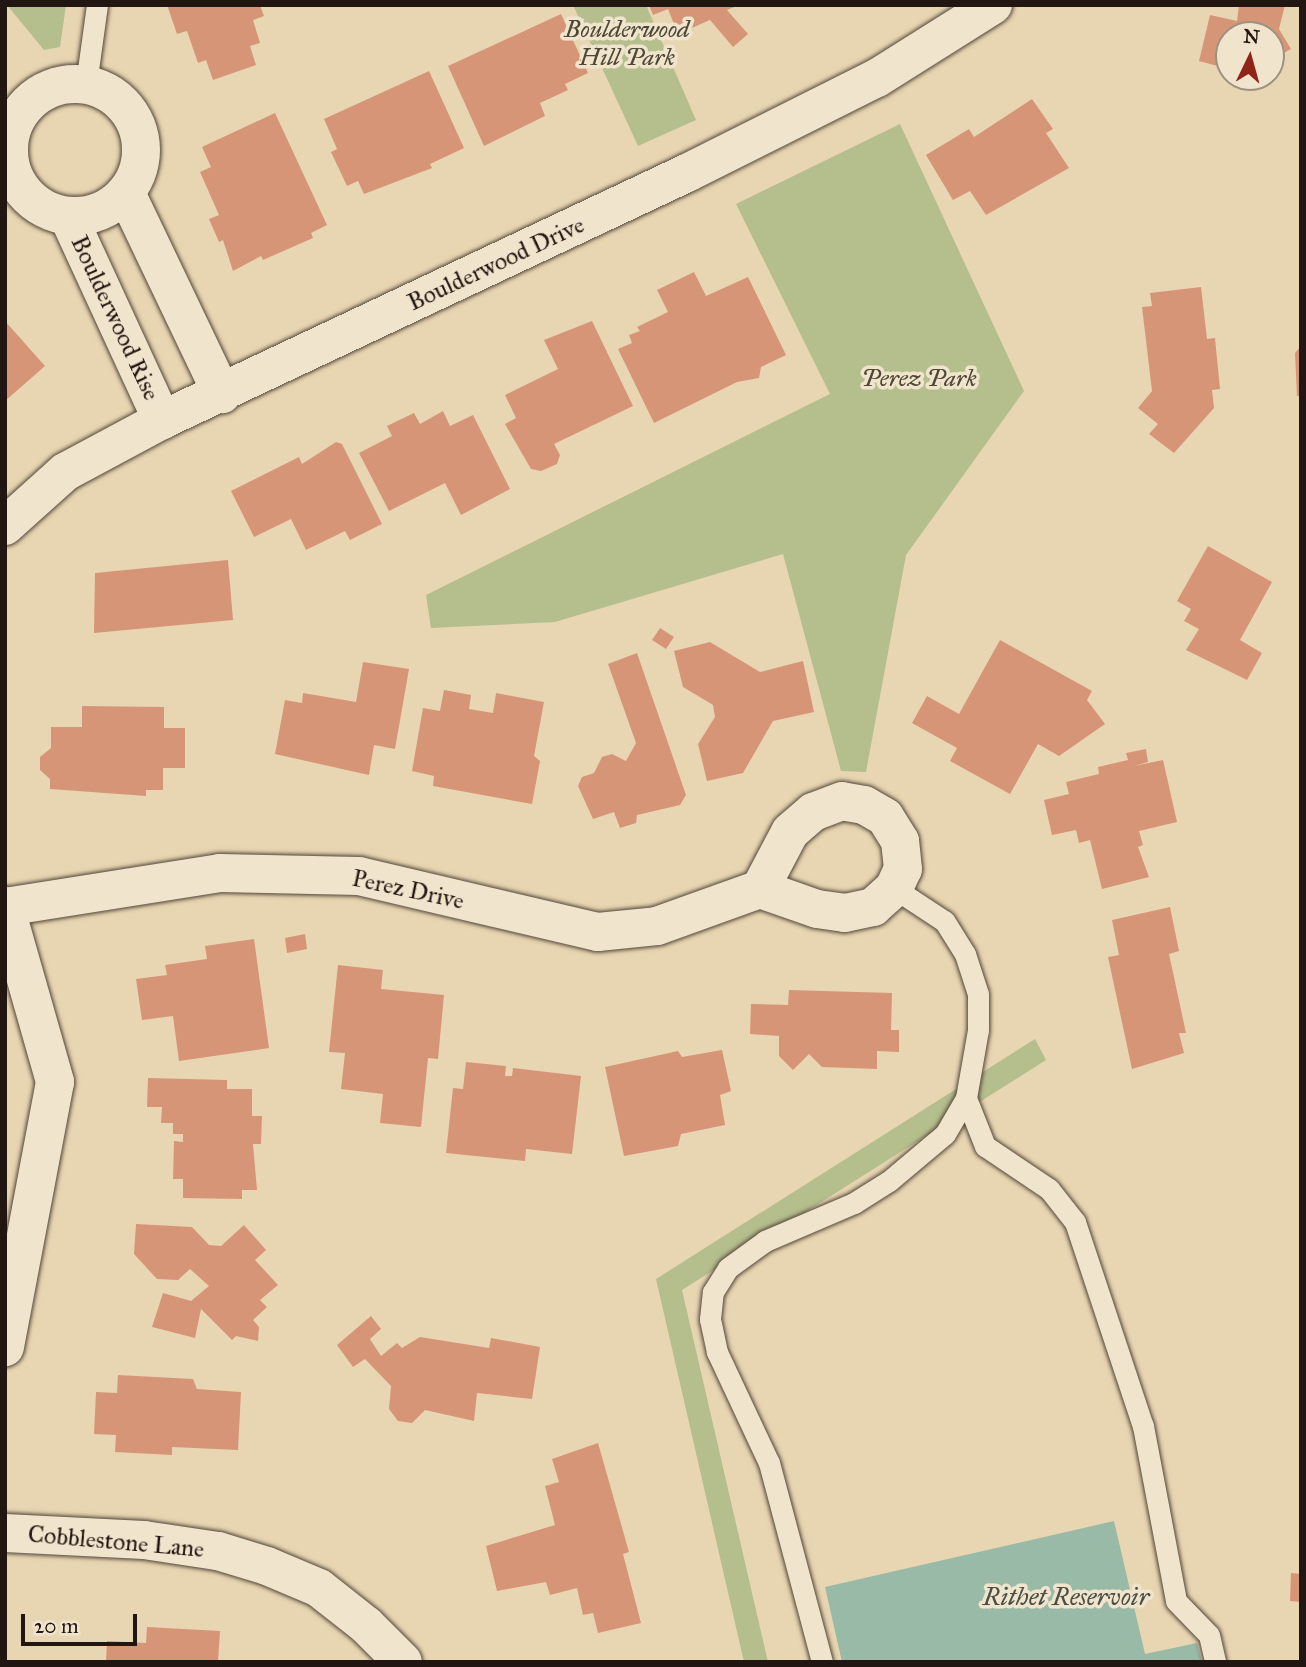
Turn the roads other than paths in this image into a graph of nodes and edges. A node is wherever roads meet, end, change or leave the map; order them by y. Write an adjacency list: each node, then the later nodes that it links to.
1 (97, 5): 3 (lane)
2 (993, 5): 6 (street, Boulderwood Drive)
3 (86, 84): 4 (street); 5 (street, Boulderwood Rise)
4 (126, 193): 5 (street, Boulderwood Rise); 6 (street)
5 (68, 216): 7 (street, Boulderwood Rise)
6 (222, 394): 7 (street, Boulderwood Drive)
7 (162, 420): 8 (street, Boulderwood Drive)
8 (5, 526)
9 (894, 888): 10 (street); 10 (street); 12 (lane)
10 (760, 889): 11 (street, Perez Drive)
11 (5, 907): 13 (street)
12 (966, 1098): 16 (lane); 17 (lane)
13 (5, 1347)
14 (5, 1533): 15 (street, Cobblestone Lane)
15 (403, 1662)
16 (822, 1662)
17 (1215, 1662)

